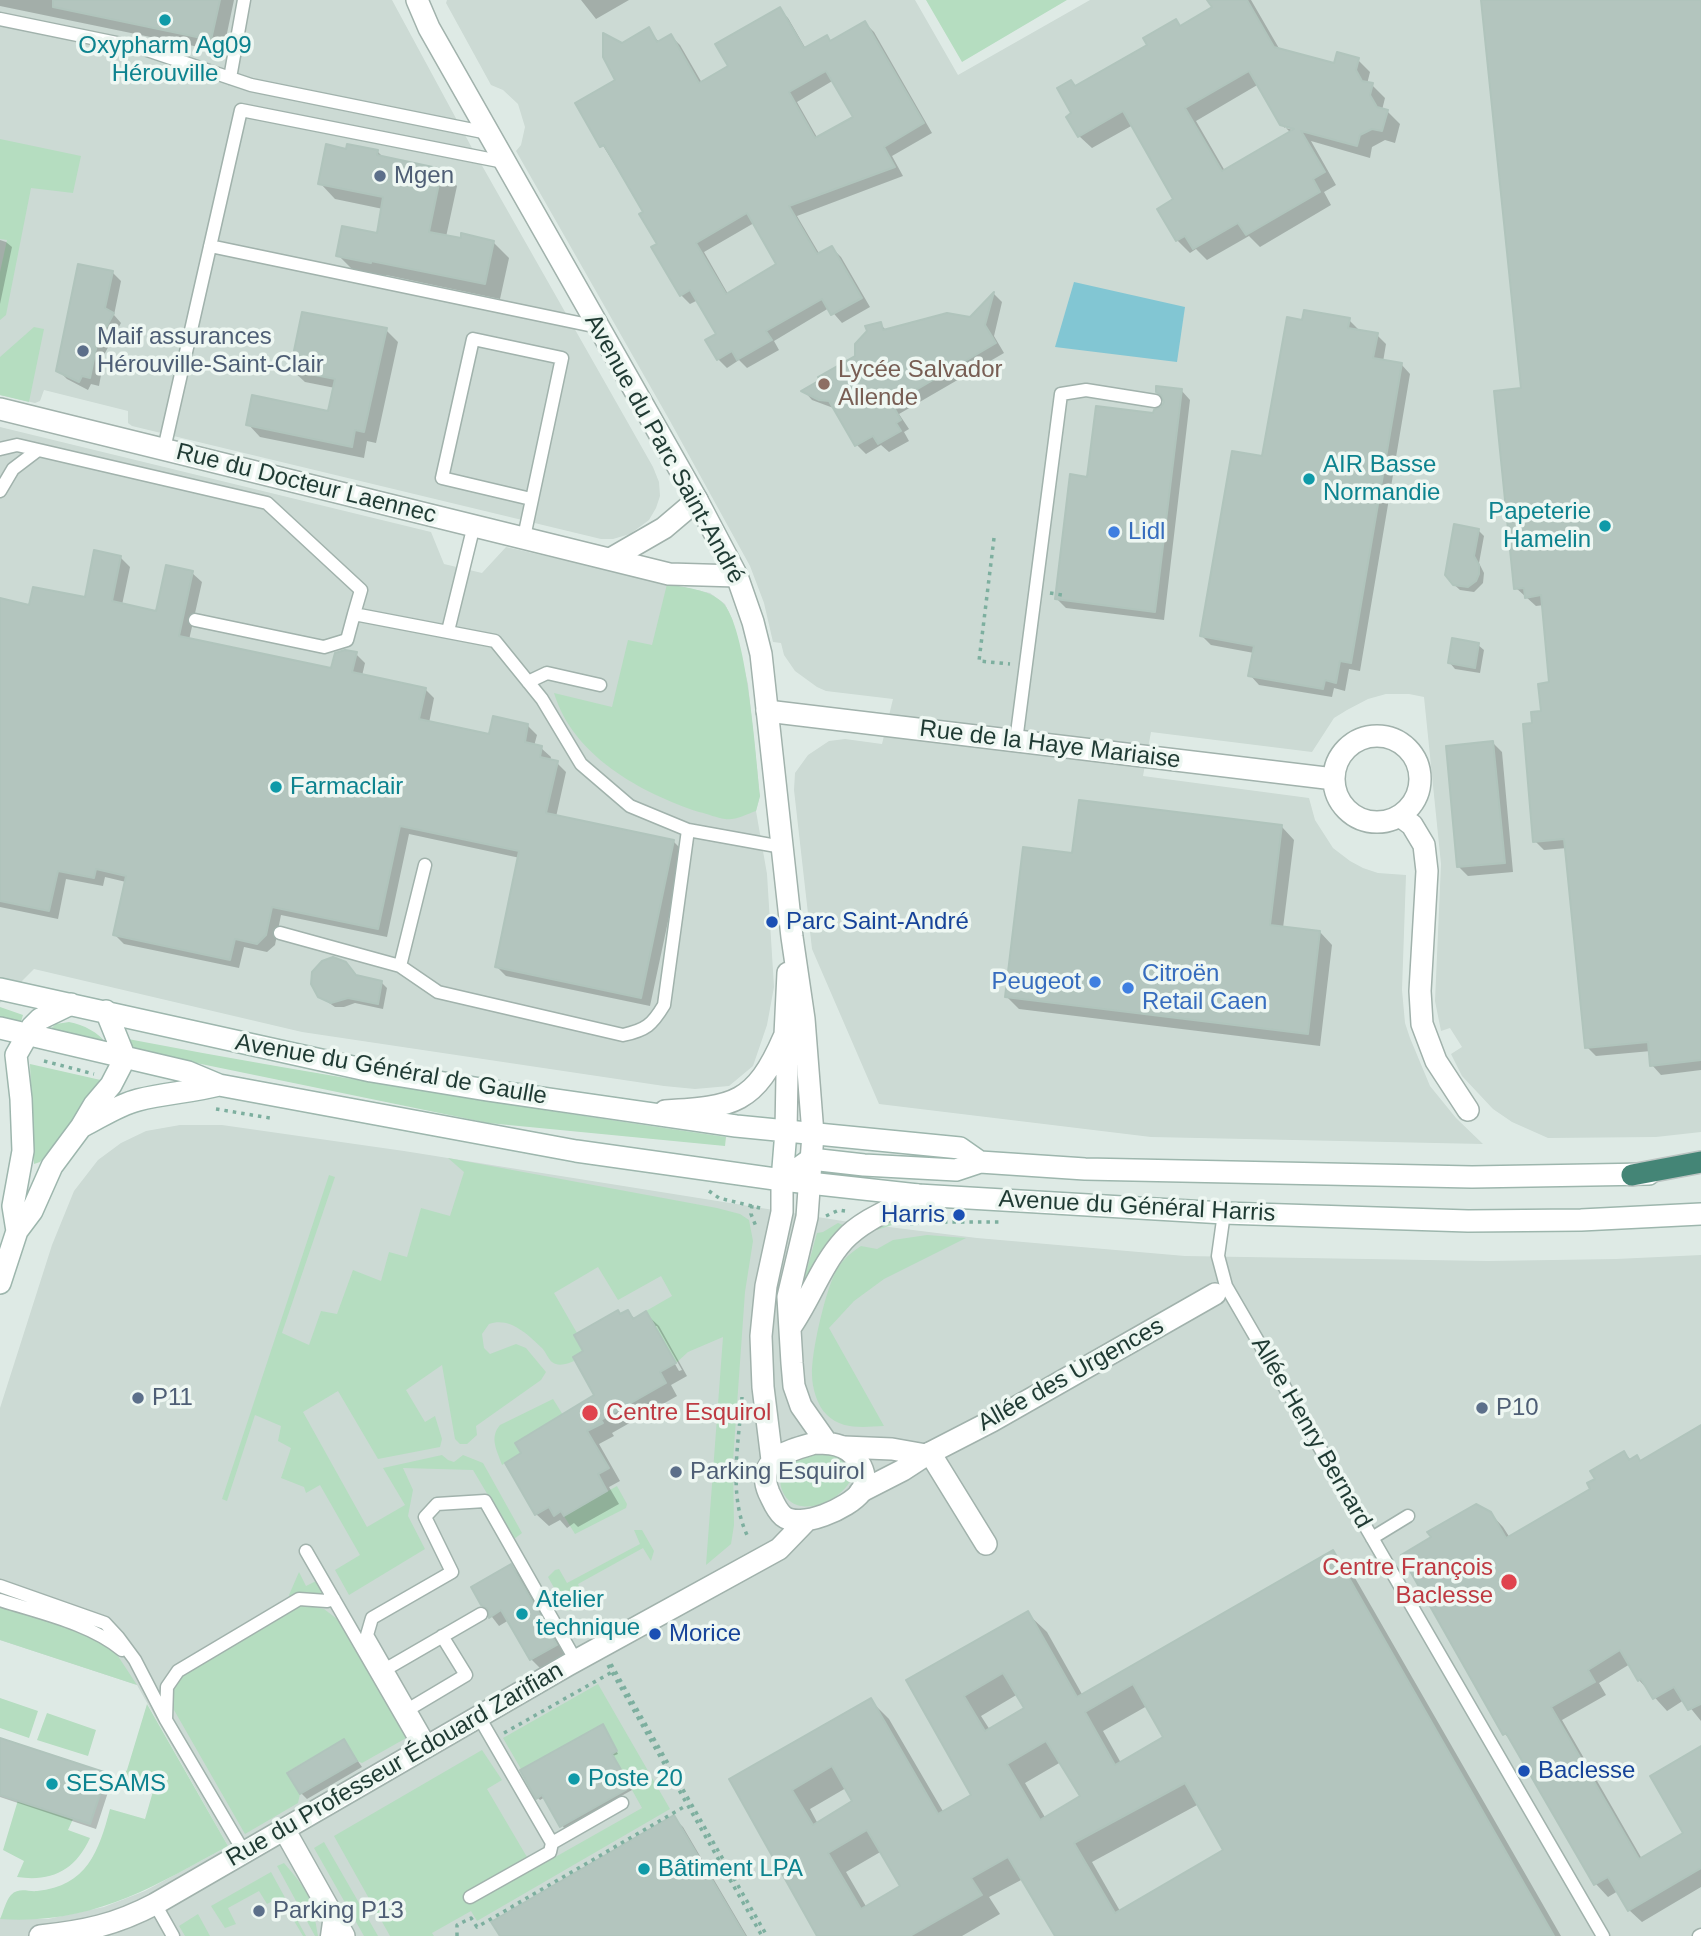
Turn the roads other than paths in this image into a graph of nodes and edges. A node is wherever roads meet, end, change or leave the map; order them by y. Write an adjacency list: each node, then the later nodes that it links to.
1 (244, 0): 4 (lane)
2 (417, 0): 5 (street, Avenue du Parc Saint-André)
3 (0, 19): 4 (lane)
4 (230, 78): 5 (lane)
5 (488, 133): 6 (street, Avenue du Parc Saint-André)
6 (504, 162): 7 (lane); 8 (street, Avenue du Parc Saint-André)
7 (210, 246): 8 (lane); 12 (lane)
8 (598, 327): 16 (street, Avenue du Parc Saint-André)
9 (1155, 401): 27 (lane)
10 (0, 409): 12 (street, Rue du Docteur Laennec)
11 (0, 449): 13 (lane)
12 (164, 449): 17 (street, Rue du Docteur Laennec)
13 (38, 450): 14 (lane); 21 (lane)
14 (0, 491)
15 (531, 499): 15 (lane); 18 (lane)
16 (697, 500): 19 (street); 20 (street, Avenue du Parc Saint-André)
17 (474, 525): 18 (street, Rue du Docteur Laennec); 23 (lane)
18 (524, 537): 19 (street, Rue du Docteur Laennec)
19 (612, 558): 20 (street, Rue du Docteur Laennec)
20 (737, 576): 26 (street, Avenue du Parc Saint-André)
21 (354, 614): 22 (lane); 23 (lane)
22 (195, 620)
23 (448, 632): 24 (lane)
24 (528, 682): 25 (lane); 30 (lane)
25 (600, 685)
26 (767, 711): 27 (street, Rue de la Haye Mariaise); 31 (street, Avenue du Parc Saint-André)
27 (1016, 741): 28 (street, Rue de la Haye Mariaise)
28 (1334, 779): 29 (street); 29 (street)
29 (1400, 816): 44 (street)
30 (688, 830): 31 (lane); 35 (lane)
31 (782, 847): 34 (street, Avenue du Parc Saint-André)
32 (425, 865): 35 (lane)
33 (280, 933): 35 (lane)
34 (792, 937): 41 (street); 48 (street)
35 (400, 966)
36 (0, 989): 37 (street, Avenue du Général de Gaulle)
37 (71, 1004): 38 (street, Avenue du Général de Gaulle); 40 (street)
38 (106, 1011): 42 (street); 45 (street, Avenue du Général de Gaulle)
39 (0, 1028): 40 (street, Avenue du Général de Gaulle)
40 (26, 1034): 42 (street, Avenue du Général de Gaulle); 59 (street)
41 (785, 1035): 45 (street); 47 (street)
42 (125, 1058): 43 (street, Avenue du Général de Gaulle); 46 (street)
43 (219, 1085): 46 (street); 54 (street, Avenue du Général de Gaulle)
44 (1468, 1110)
45 (646, 1112): 47 (street, Avenue du Général de Gaulle)
46 (81, 1127): 59 (street)
47 (786, 1131): 48 (street, Avenue du Général Harris); 54 (street)
48 (813, 1134): 49 (street); 50 (street, Avenue du Général Harris)
49 (811, 1159): 50 (street, Avenue du Général Harris); 54 (street); 55 (street)
50 (980, 1162): 53 (street, Avenue du Général Harris)
51 (1701, 1162): 53 (highway)
52 (1701, 1172): 53 (street, Avenue du Général Harris)
53 (1632, 1175)
54 (782, 1180): 55 (street, Avenue du Général Harris); 65 (street)
55 (809, 1183): 56 (street, Avenue du Général Harris); 62 (street)
56 (918, 1195): 57 (street, Avenue du Général Harris); 62 (street)
57 (1224, 1213): 58 (street, Avenue du Général Harris); 69 (lane, Allée Henry Bernard)
58 (1701, 1214)
59 (17, 1231): 60 (street)
60 (0, 1283)
61 (1215, 1294): 64 (street, Allée des Urgences)
62 (790, 1328): 63 (street)
63 (836, 1445): 64 (street); 65 (street); 66 (street)
64 (928, 1454): 66 (street, Allée des Urgences); 70 (street)
65 (772, 1460): 68 (street)
66 (860, 1492): 68 (street)
67 (1408, 1516): 69 (lane)
68 (807, 1520): 77 (street, Rue du Professeur Édouard Zarifian)
69 (1372, 1538): 95 (lane, Allée Henry Bernard)
70 (986, 1544)
71 (306, 1551): 73 (lane)
72 (0, 1586): 78 (lane)
73 (334, 1599): 82 (lane); 83 (lane)
74 (0, 1600): 78 (lane)
75 (481, 1614): 76 (lane)
76 (442, 1636): 79 (lane); 80 (lane)
77 (593, 1651): 79 (lane); 81 (street, Rue du Professeur Édouard Zarifian)
78 (135, 1660): 82 (lane)
79 (386, 1668): 80 (lane)
80 (409, 1709): 83 (lane)
81 (479, 1717): 83 (street, Rue du Professeur Édouard Zarifian); 86 (lane)
82 (166, 1720): 87 (lane)
83 (425, 1747): 85 (street, Rue du Professeur Édouard Zarifian)
84 (622, 1804): 86 (lane)
85 (284, 1829): 87 (street, Rue du Professeur Édouard Zarifian); 90 (street)
86 (552, 1843): 88 (lane)
87 (244, 1852): 89 (street, Rue du Professeur Édouard Zarifian)
88 (470, 1897)
89 (155, 1904): 91 (street, Rue du Professeur Édouard Zarifian); 92 (lane)
90 (330, 1911): 93 (lane); 94 (street)
91 (40, 1936)
92 (173, 1936)
93 (327, 1936)
94 (344, 1936)
95 (1602, 1936)

